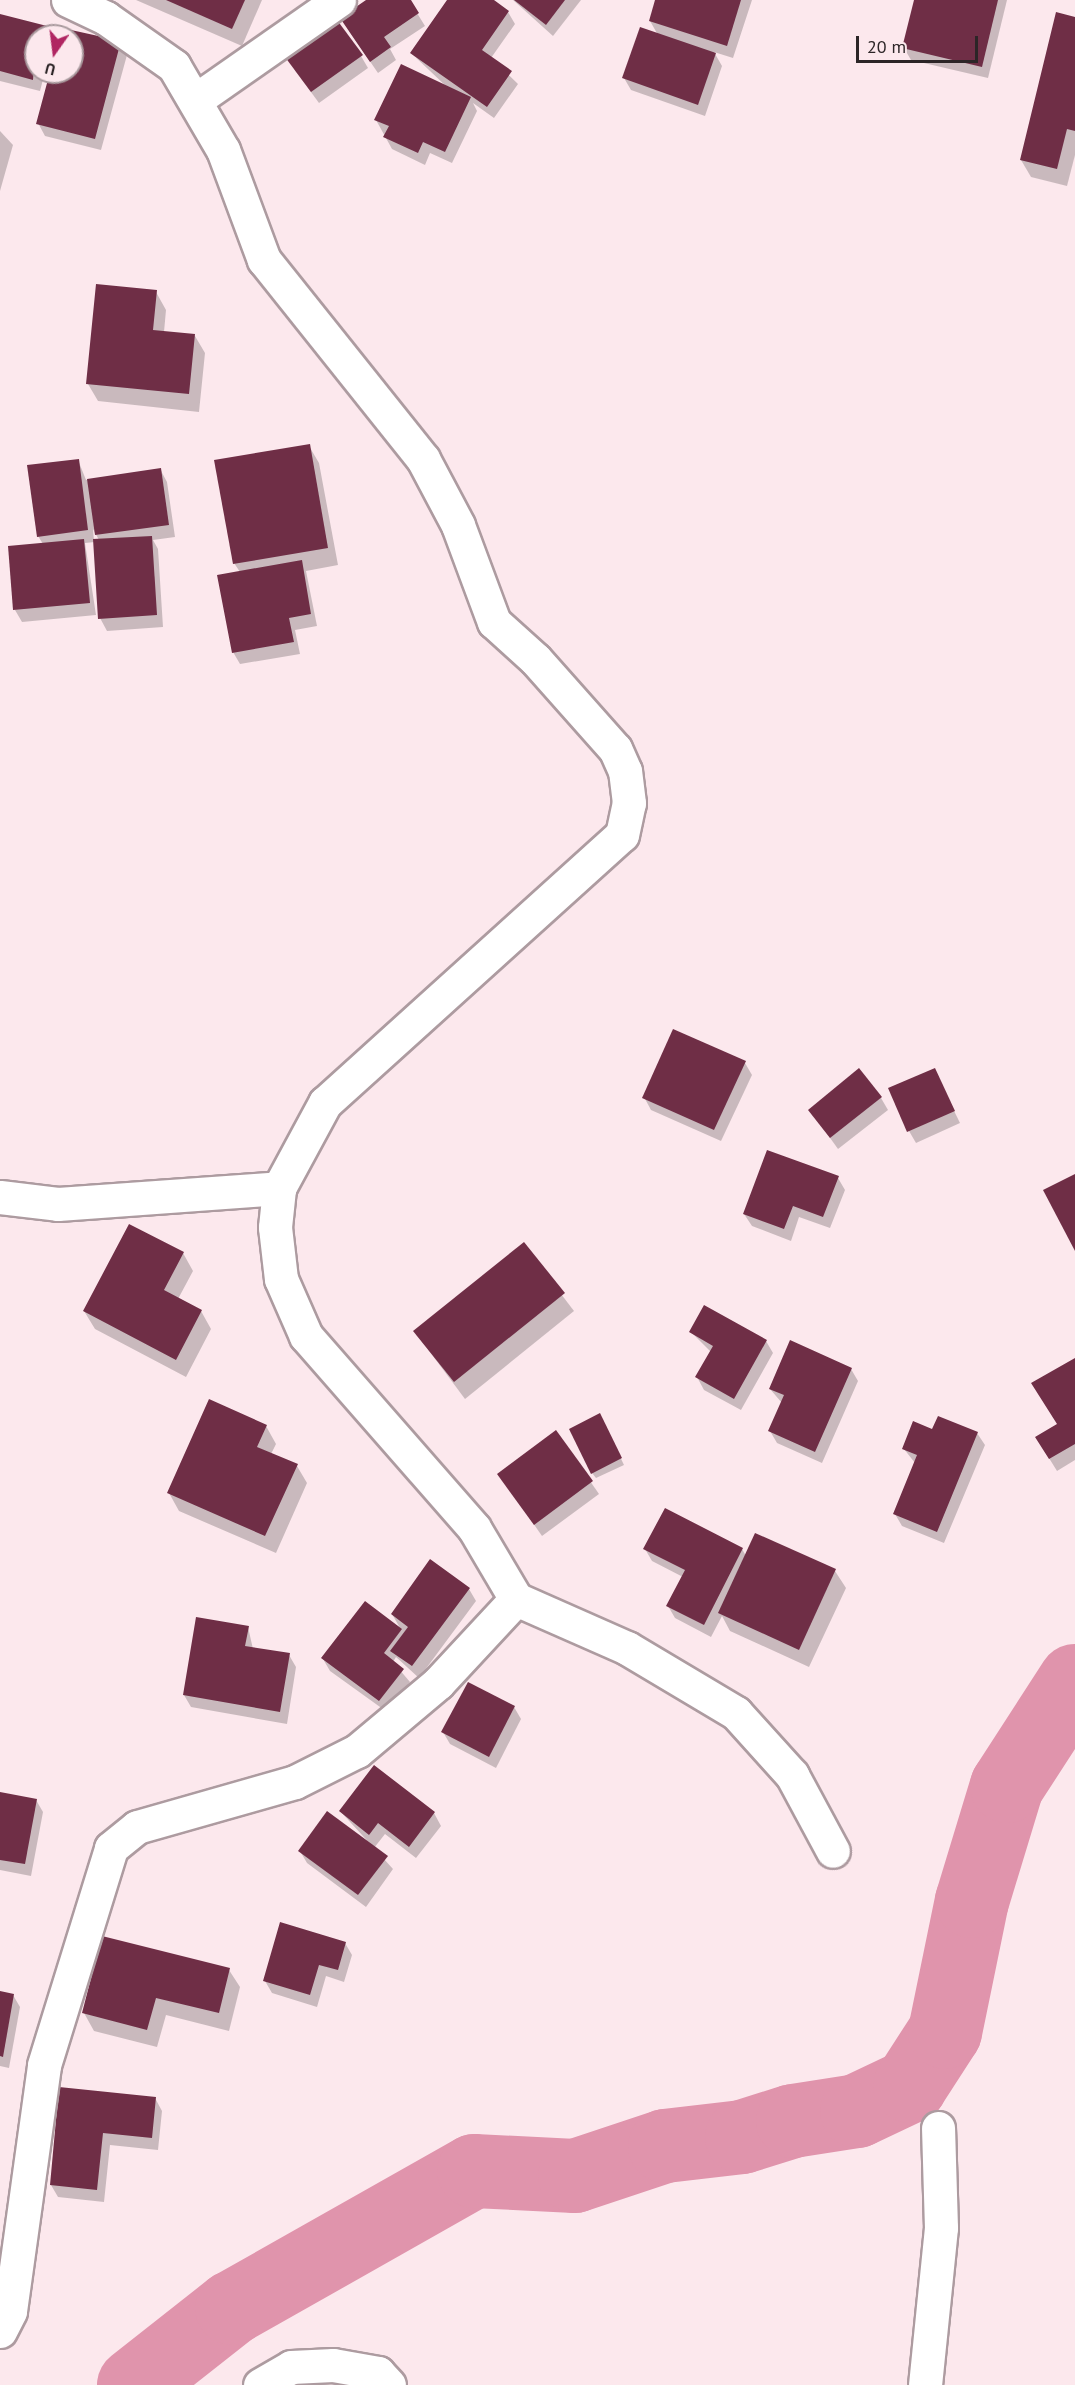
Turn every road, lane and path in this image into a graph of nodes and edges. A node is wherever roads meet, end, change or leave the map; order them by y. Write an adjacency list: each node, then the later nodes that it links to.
1 (68, 0): 3 (street)
2 (339, 0): 3 (street)
3 (197, 99): 4 (street)
4 (279, 1188): 5 (street); 6 (street)
5 (0, 1197)
6 (516, 1599): 7 (street); 9 (street)
7 (833, 1851)
8 (939, 2128): 12 (street)
9 (0, 2331)
10 (260, 2385): 11 (street)
11 (389, 2385)
12 (925, 2385)

